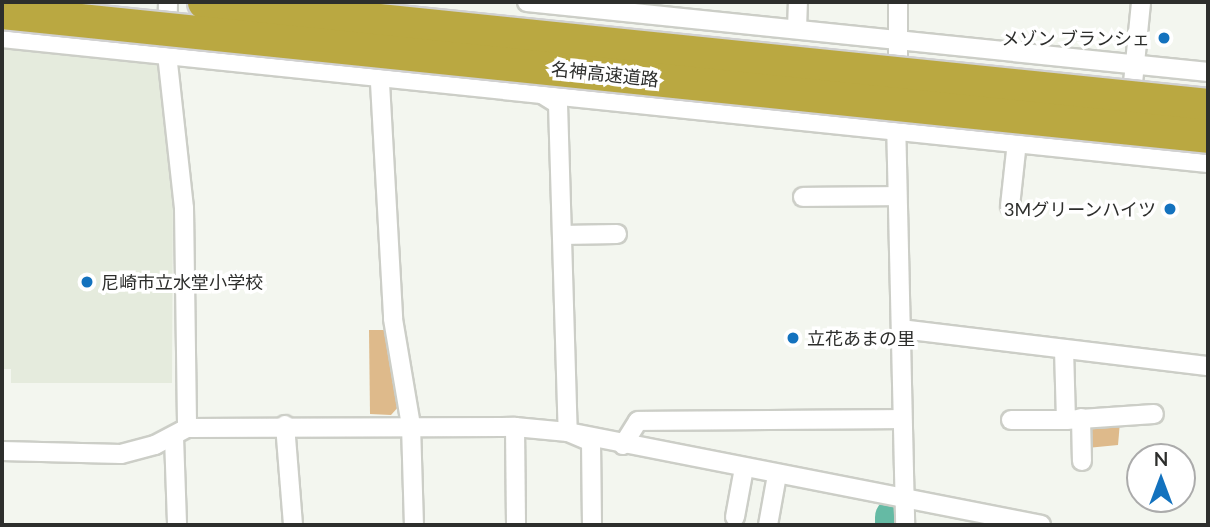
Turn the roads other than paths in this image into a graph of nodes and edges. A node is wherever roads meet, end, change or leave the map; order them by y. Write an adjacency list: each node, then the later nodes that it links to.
1 (168, 2): 14 (street)
2 (204, 2): 19 (highway, 名神高速道路, bridge)
3 (386, 2): 17 (street)
4 (527, 2): 8 (street)
5 (798, 2): 11 (street)
6 (898, 2): 13 (street)
7 (1141, 2): 15 (street)
8 (550, 4): 9 (street); 18 (street)
9 (703, 11): 11 (street)
10 (2, 12): 21 (highway, 名神高速道路, bridge)
11 (797, 29): 13 (street)
12 (2, 38): 14 (street)
13 (900, 40): 15 (street); 20 (street)
14 (167, 54): 17 (street); 41 (street)
15 (1135, 64): 16 (street); 23 (street)
16 (1208, 72)
17 (378, 76): 18 (street); 38 (street)
18 (541, 93): 20 (street); 29 (street)
19 (1208, 105)
20 (896, 130): 22 (street); 25 (street)
21 (1208, 136)
22 (1017, 142): 23 (street); 27 (street)
23 (1125, 154): 24 (street)
24 (1208, 163)
25 (897, 196): 26 (street); 30 (street)
26 (803, 197)
27 (1010, 206)
28 (617, 234): 29 (street)
29 (562, 235): 40 (street)
30 (901, 329): 31 (street); 34 (street)
31 (1064, 349): 32 (street); 35 (street)
32 (1208, 366)
33 (1154, 414): 35 (street)
34 (901, 419): 42 (street); 47 (street)
35 (1074, 419): 36 (street); 44 (street)
36 (1010, 420)
37 (285, 425): 38 (street); 41 (street); 50 (street)
38 (411, 425): 39 (street); 51 (street)
39 (515, 427): 40 (street); 52 (street)
40 (568, 432): 42 (street); 53 (street)
41 (180, 433): 43 (street); 49 (street)
42 (623, 445): 45 (street)
43 (2, 451)
44 (1082, 461)
45 (744, 468): 46 (street); 48 (street)
46 (777, 475): 47 (street); 54 (street)
47 (904, 499): 55 (street); 56 (street)
48 (735, 517)
49 (177, 525)
50 (293, 525)
51 (414, 525)
52 (516, 525)
53 (592, 525)
54 (768, 525)
55 (905, 525)
56 (1041, 525)

